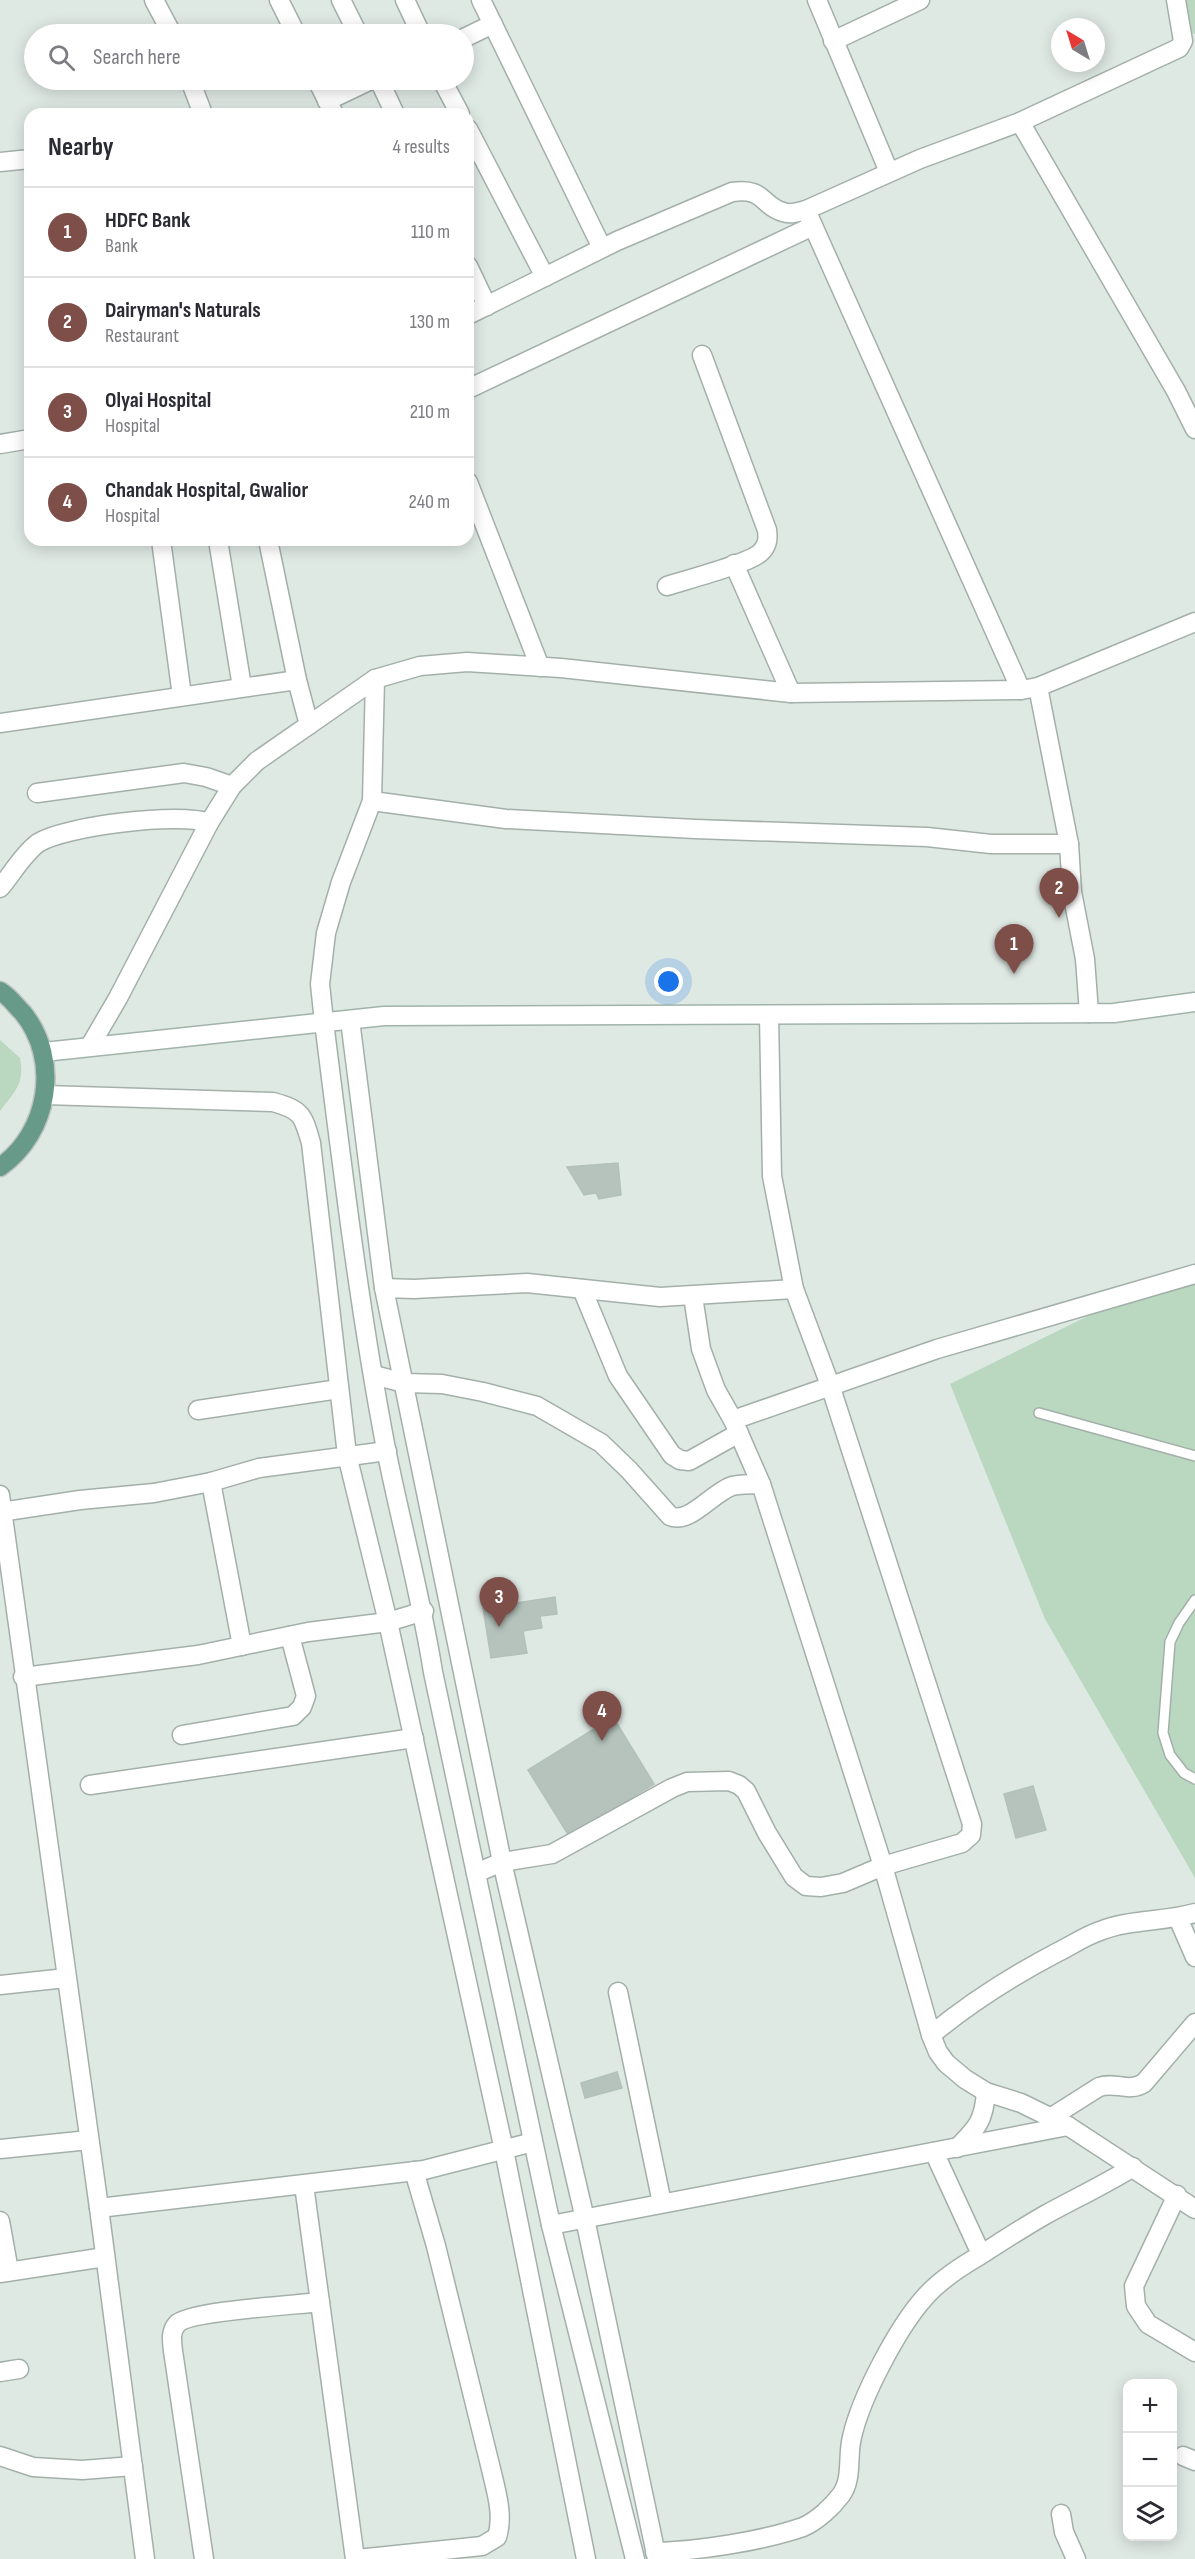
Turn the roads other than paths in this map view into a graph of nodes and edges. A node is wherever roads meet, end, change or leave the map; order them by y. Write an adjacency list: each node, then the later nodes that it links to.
1 (154, 0): 9 (street)
2 (279, 0): 10 (street)
3 (341, 0): 11 (street)
4 (405, 0): 12 (street)
5 (481, 0): 13 (street)
6 (817, 0): 15 (street)
7 (920, 0): 15 (street)
8 (1176, 0): 25 (street)
9 (167, 24)
10 (291, 24)
11 (353, 24)
12 (416, 24)
13 (493, 24): 14 (street); 31 (street)
14 (474, 33)
15 (833, 41): 29 (street)
16 (194, 90): 22 (street)
17 (322, 90): 21 (street)
18 (356, 90): 21 (street)
19 (384, 90): 23 (street)
20 (447, 90): 24 (street)
21 (330, 107)
22 (201, 108)
23 (392, 108)
24 (457, 108)
25 (1020, 122): 29 (street); 38 (street)
26 (474, 141): 32 (street)
27 (24, 160): 28 (street)
28 (0, 162)
29 (889, 172): 30 (street)
30 (810, 218): 31 (street); 37 (street); 52 (street)
31 (602, 248): 32 (street)
32 (545, 277): 34 (street)
33 (474, 279): 34 (street)
34 (487, 306): 35 (street)
35 (474, 312)
36 (702, 355): 45 (street)
37 (474, 386)
38 (1195, 429)
39 (24, 440): 40 (street)
40 (0, 444)
41 (474, 497): 48 (street)
42 (162, 546): 54 (street)
43 (219, 546): 51 (street)
44 (269, 546): 50 (street)
45 (734, 564): 46 (street); 53 (street)
46 (667, 586)
47 (1195, 622): 52 (street)
48 (540, 667): 49 (street); 53 (street)
49 (375, 679): 56 (street); 59 (street)
50 (297, 680): 51 (street); 56 (street)
51 (242, 687): 54 (street)
52 (1030, 688): 53 (street); 61 (street)
53 (791, 693)
54 (182, 696): 55 (street)
55 (0, 723)
56 (309, 725): 57 (street)
57 (232, 786): 58 (street); 60 (street)
58 (37, 793)
59 (372, 801): 61 (street); 68 (street)
60 (208, 823): 62 (street); 69 (street)
61 (1069, 844): 65 (street)
62 (0, 888)
63 (0, 991): 70 (main road)
64 (1195, 1002): 65 (street)
65 (1089, 1013): 66 (street)
66 (769, 1015): 67 (street); 76 (street)
67 (350, 1020): 68 (street); 74 (street)
68 (324, 1022): 69 (street); 78 (street)
69 (90, 1046): 70 (street)
70 (44, 1052): 71 (main road)
71 (45, 1095): 72 (main road); 81 (street)
72 (0, 1167)
73 (1195, 1274): 80 (street)
74 (384, 1288): 75 (street); 79 (street)
75 (582, 1289): 77 (street); 84 (street)
76 (794, 1289): 77 (street); 80 (street)
77 (693, 1296): 84 (street)
78 (374, 1375): 79 (street); 85 (street)
79 (404, 1383): 89 (street); 101 (street)
80 (830, 1385): 84 (street); 102 (street)
81 (339, 1389): 82 (street); 86 (street)
82 (198, 1410)
83 (1039, 1413): 87 (lane)
84 (736, 1427): 89 (street)
85 (387, 1450): 86 (street); 92 (street)
86 (347, 1455): 88 (street); 93 (street)
87 (1195, 1456)
88 (211, 1482): 90 (street); 95 (street)
89 (761, 1484): 102 (street)
90 (1, 1506): 96 (street)
91 (1195, 1600): 99 (lane)
92 (424, 1611): 93 (street); 103 (street)
93 (388, 1622): 94 (street); 98 (street)
94 (290, 1636): 95 (street); 97 (street)
95 (242, 1646): 96 (street)
96 (24, 1677): 106 (street)
97 (182, 1735)
98 (414, 1738): 100 (street); 118 (street)
99 (1195, 1779)
100 (90, 1785)
101 (502, 1862): 102 (street); 103 (street); 127 (street)
102 (883, 1866): 110 (street)
103 (476, 1873): 115 (street)
104 (1186, 1916): 105 (street); 110 (street)
105 (1195, 1957)
106 (66, 1978): 107 (street); 114 (street)
107 (0, 1985)
108 (618, 1992): 124 (street)
109 (1195, 2023): 112 (street)
110 (931, 2035): 111 (street)
111 (986, 2092): 112 (street); 116 (street)
112 (1050, 2118): 113 (street)
113 (1068, 2126): 116 (street); 120 (street)
114 (89, 2140): 117 (street); 125 (street)
115 (533, 2142): 118 (street); 129 (street)
116 (957, 2148): 119 (street)
117 (0, 2149)
118 (504, 2150): 121 (street); 144 (street)
119 (934, 2152): 124 (street); 130 (street)
120 (1133, 2167): 123 (street); 130 (street)
121 (414, 2171): 122 (street); 143 (street)
122 (304, 2184): 125 (street); 133 (street)
123 (1177, 2195): 126 (street); 134 (street)
124 (662, 2204): 127 (street)
125 (99, 2208): 131 (street)
126 (1195, 2209)
127 (585, 2219): 129 (street); 140 (street)
128 (0, 2221): 132 (street)
129 (551, 2225): 145 (street)
130 (981, 2254): 140 (street)
131 (105, 2257): 132 (street); 138 (street)
132 (4, 2272)
133 (320, 2302): 142 (street); 143 (street)
134 (1195, 2352)
135 (20, 2369): 136 (street)
136 (0, 2372)
137 (0, 2456): 138 (street)
138 (133, 2466): 141 (street)
139 (1061, 2514): 146 (street)
140 (656, 2556)
141 (145, 2559)
142 (204, 2559)
143 (356, 2559)
144 (586, 2559)
145 (635, 2559)
146 (1076, 2559)

